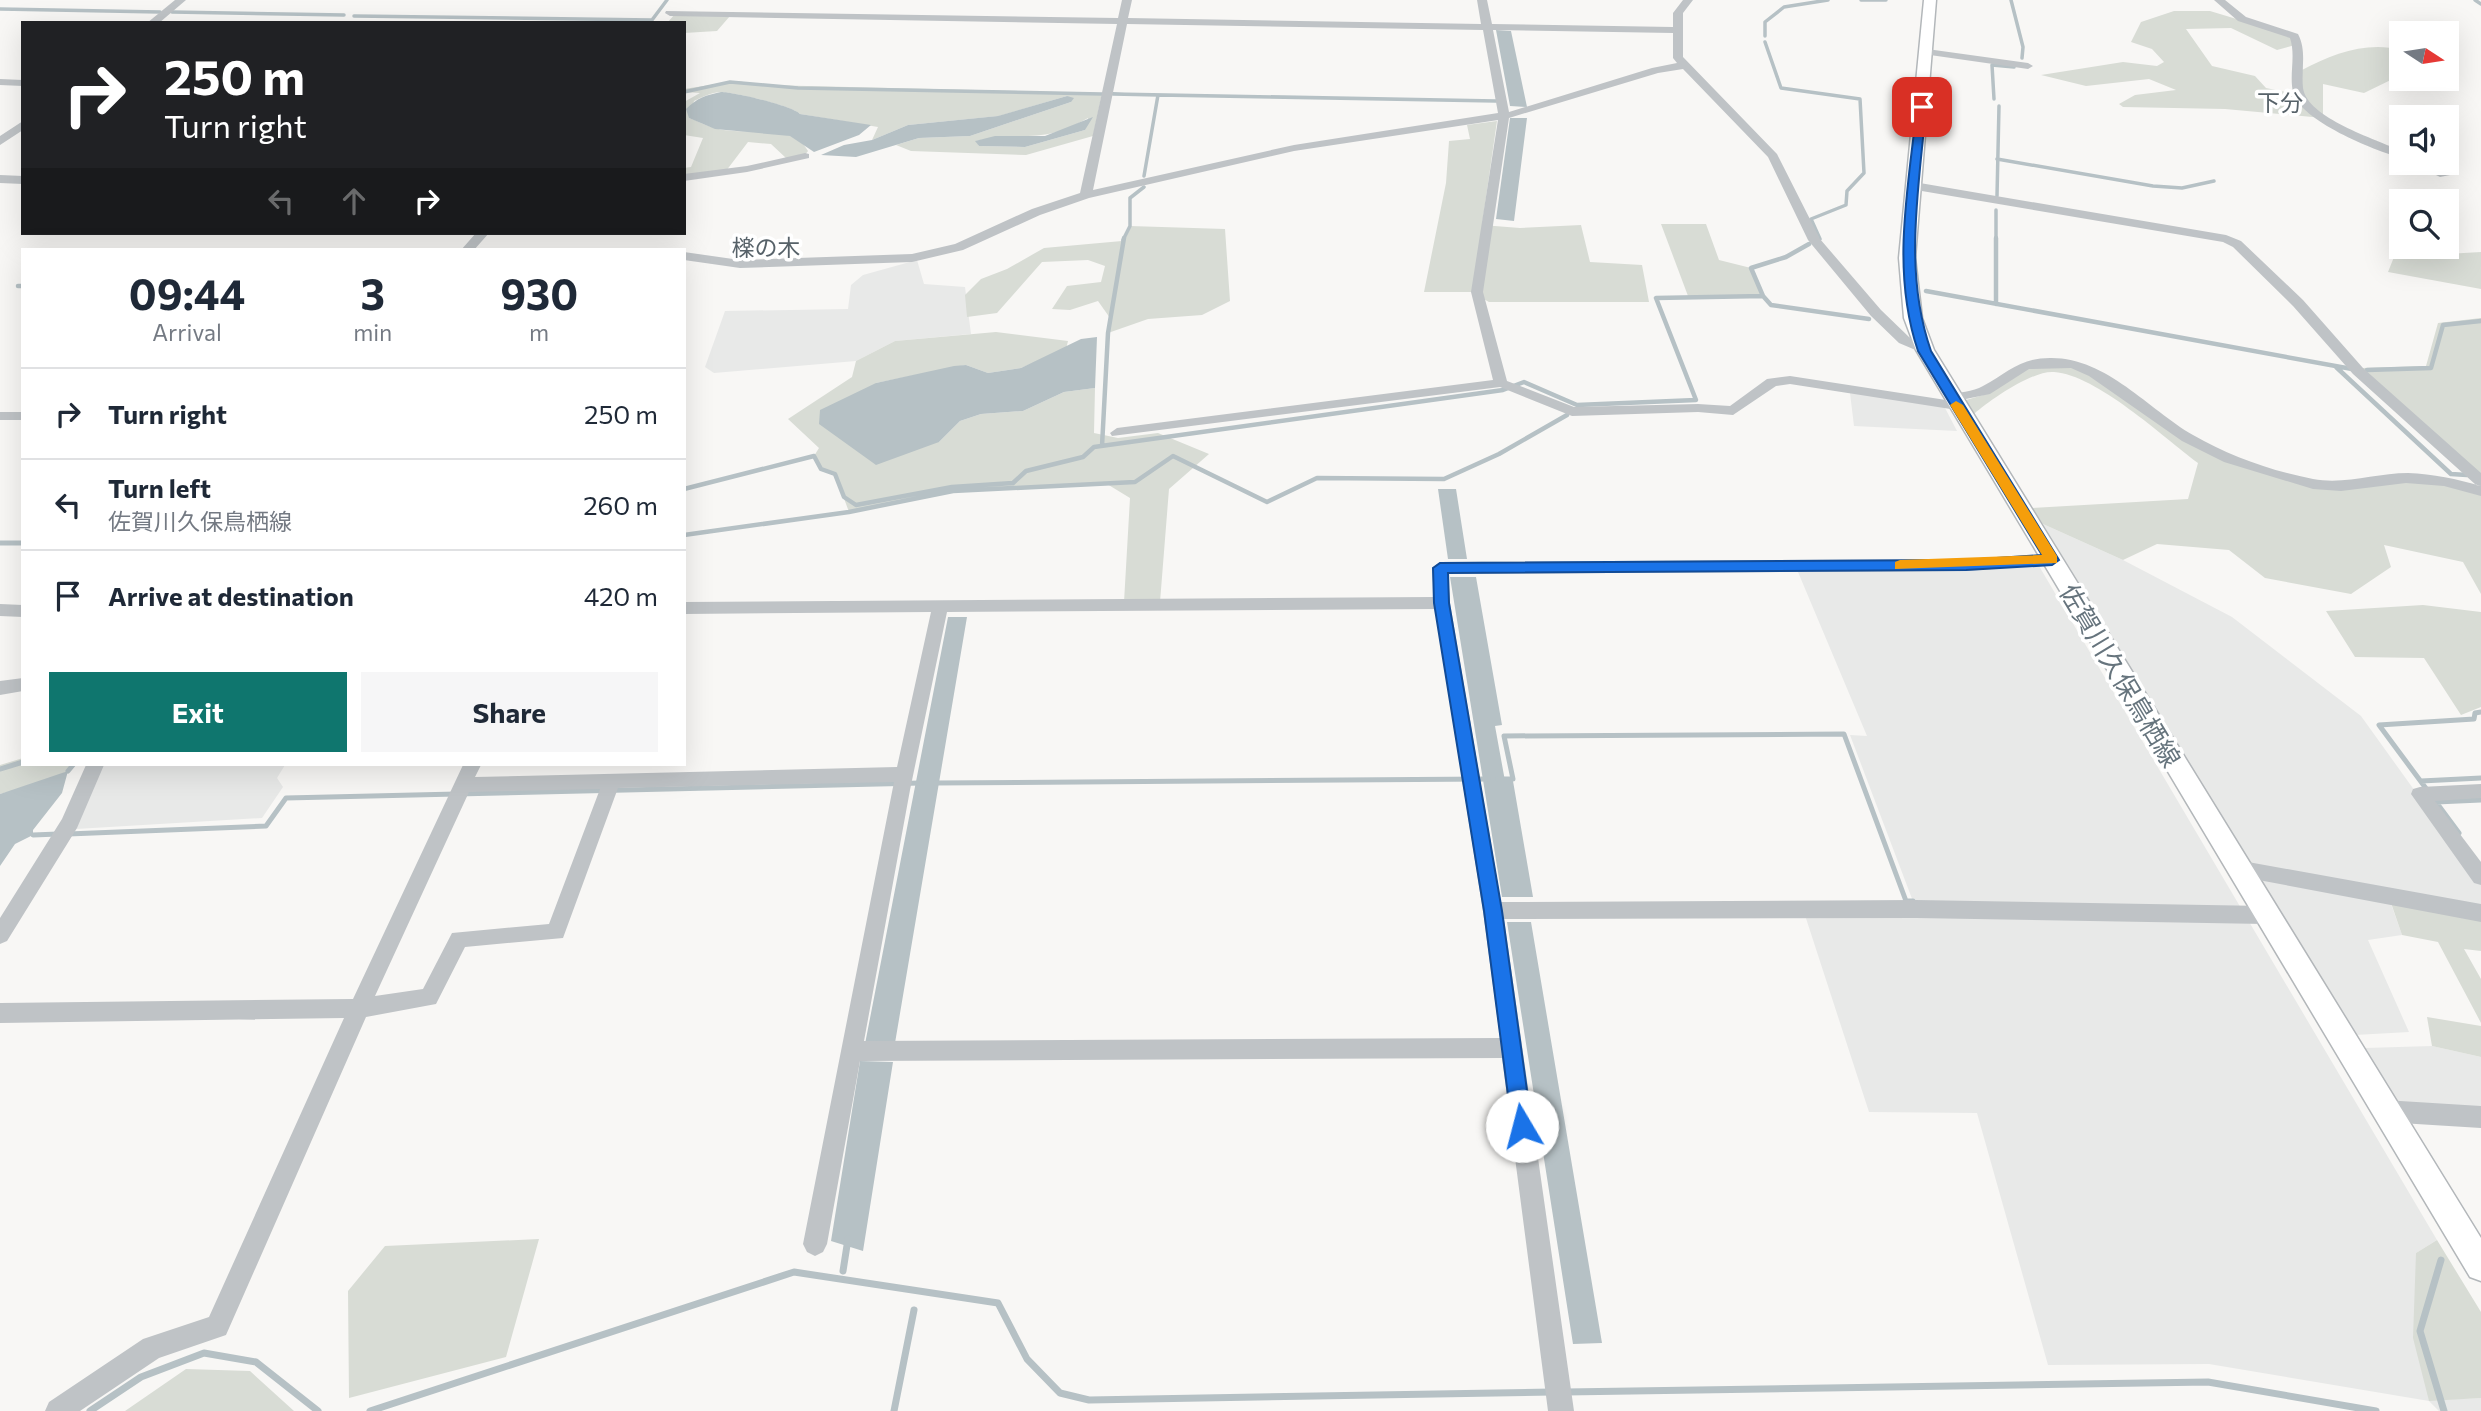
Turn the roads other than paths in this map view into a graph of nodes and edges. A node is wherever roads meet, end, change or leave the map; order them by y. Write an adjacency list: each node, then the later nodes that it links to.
1 (181, 0): 9 (street)
2 (679, 0): 8 (street)
3 (1128, 0): 11 (street)
4 (1482, 0): 12 (street)
5 (1688, 0): 13 (street)
6 (1930, 0): 14 (main road, 佐賀川久保鳥栖線)
7 (2219, 0): 22 (street)
8 (670, 13): 10 (street); 11 (street)
9 (155, 21)
10 (663, 21)
11 (1123, 21): 12 (street); 28 (street)
12 (1498, 27): 13 (street); 19 (street)
13 (1676, 30): 15 (street)
14 (1927, 52): 16 (street); 27 (main road, 佐賀川久保鳥栖線)
15 (1686, 65): 19 (street); 32 (street)
16 (2028, 66)
17 (0, 82): 18 (street)
18 (21, 83)
19 (1514, 114): 28 (street); 33 (street)
20 (21, 126): 21 (street)
21 (0, 142)
22 (2389, 150)
23 (805, 156): 24 (street)
24 (686, 178)
25 (0, 179): 26 (street)
26 (21, 180)
27 (1914, 186): 32 (main road, 佐賀川久保鳥栖線); 38 (street)
28 (1086, 195): 31 (street)
29 (481, 235): 30 (street)
30 (469, 248)
31 (686, 256)
32 (1925, 351): 34 (main road, 佐賀川久保鳥栖線)
33 (1509, 385): 34 (street); 37 (street)
34 (1955, 402): 39 (street); 40 (main road, 佐賀川久保鳥栖線)
35 (0, 416): 36 (street)
36 (21, 416)
37 (1117, 433)
38 (2481, 481)
39 (2481, 491)
40 (2052, 560): 41 (street); 54 (main road, 佐賀川久保鳥栖線)
41 (1442, 603): 43 (street); 56 (street)
42 (686, 608): 43 (street)
43 (940, 608): 50 (street)
44 (0, 610): 45 (street)
45 (21, 611)
46 (21, 684): 47 (street)
47 (0, 688)
48 (95, 766): 59 (street)
49 (472, 766): 53 (street)
50 (903, 782): 51 (street); 63 (street)
51 (608, 790): 53 (street); 60 (street)
52 (2481, 790): 55 (street)
53 (459, 794): 60 (street)
54 (2237, 868): 57 (street); 58 (main road, 佐賀川久保鳥栖線)
55 (2481, 877)
56 (1493, 911): 58 (street); 62 (street)
57 (2481, 913)
58 (2265, 915): 64 (main road, 佐賀川久保鳥栖線)
59 (0, 935)
60 (360, 1009): 61 (street); 68 (street)
61 (0, 1013)
62 (1512, 1048): 63 (street); 69 (street)
63 (850, 1051): 66 (street)
64 (2384, 1111): 65 (street); 67 (main road, 佐賀川久保鳥栖線)
65 (2481, 1116)
66 (815, 1244)
67 (2481, 1266)
68 (58, 1411)
69 (1561, 1411)

